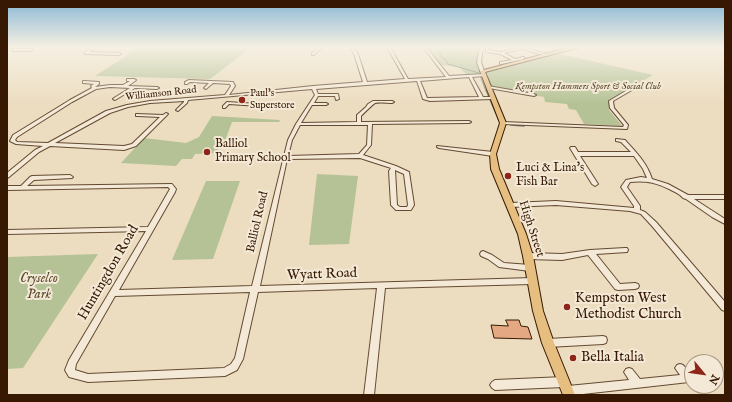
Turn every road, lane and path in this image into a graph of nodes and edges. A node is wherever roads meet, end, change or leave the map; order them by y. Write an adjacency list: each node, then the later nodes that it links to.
1 (360, 66): 15 (street)
2 (399, 66): 11 (street)
3 (439, 66): 8 (street)
4 (480, 66): 6 (street)
5 (512, 66): 6 (main road)
6 (482, 74): 7 (street, Williamson Road); 18 (main road)
7 (470, 76): 8 (street, Williamson Road); 28 (street)
8 (448, 77): 9 (street, Williamson Road)
9 (418, 79): 11 (street, Williamson Road); 28 (street)
10 (128, 80): 16 (street)
11 (407, 80): 15 (street, Williamson Road)
12 (84, 82): 19 (street)
13 (212, 82): 14 (street); 22 (street); 27 (street)
14 (186, 83)
15 (365, 83): 17 (street, Williamson Road)
16 (123, 87): 19 (street); 20 (street)
17 (313, 87): 24 (street, Williamson Road); 26 (street)
18 (489, 87): 25 (street); 29 (main road)
19 (95, 88): 47 (street)
20 (133, 88): 21 (street); 30 (street)
21 (157, 88)
22 (206, 88)
23 (630, 90): 44 (street)
24 (257, 93): 27 (street, Williamson Road); 37 (street)
25 (534, 94)
26 (317, 95): 31 (street); 35 (street, Balliol Road)
27 (226, 96): 32 (street, Williamson Road)
28 (481, 98): 29 (street)
29 (491, 98): 44 (main road)
30 (115, 99)
31 (337, 99)
32 (186, 100): 39 (street); 47 (street, Williamson Road)
33 (392, 102): 42 (street)
34 (274, 104): 37 (street)
35 (311, 104): 36 (street); 45 (street, Balliol Road)
36 (326, 104)
37 (259, 105): 38 (street)
38 (224, 107)
39 (178, 110)
40 (138, 115): 47 (street)
41 (469, 122): 43 (street)
42 (359, 123): 43 (street); 45 (street)
43 (370, 123): 51 (street)
44 (503, 123): 49 (main road, High Street)
45 (298, 124): 52 (street, Balliol Road)
46 (618, 140): 50 (street)
47 (49, 144): 54 (street, Williamson Road)
48 (439, 147): 49 (street)
49 (493, 154): 62 (main road, High Street)
50 (635, 154): 56 (street); 57 (street)
51 (360, 156): 52 (street); 53 (street)
52 (285, 158): 75 (street, Balliol Road)
53 (394, 167): 53 (street)
54 (7, 176)
55 (70, 178): 59 (street)
56 (650, 180): 60 (street); 63 (street)
57 (595, 184)
58 (7, 188): 59 (street)
59 (22, 188): 65 (street, Huntingdon Road)
60 (685, 196): 61 (street); 64 (street)
61 (723, 198)
62 (511, 205): 63 (street); 70 (main road, High Street)
63 (637, 208): 77 (street)
64 (725, 222)
65 (150, 229): 66 (street); 76 (street, Huntingdon Road)
66 (7, 232)
67 (625, 250): 68 (street)
68 (590, 252): 70 (street); 74 (street)
69 (488, 254): 71 (street)
70 (528, 256): 71 (main road, High Street)
71 (530, 268): 72 (main road, High Street)
72 (532, 281): 73 (street, Wyatt Road); 79 (main road, High Street)
73 (381, 286): 75 (street, Wyatt Road); 87 (street)
74 (635, 286)
75 (256, 289): 76 (street, Wyatt Road); 82 (street, Balliol Road)
76 (113, 293): 82 (street, Huntingdon Road)
77 (725, 308)
78 (603, 340): 79 (street)
79 (548, 343): 83 (main road, High Street)
80 (680, 368): 84 (street)
81 (629, 372): 84 (street)
82 (72, 374)
83 (564, 382): 85 (street); 86 (main road, High Street)
84 (637, 383): 86 (street)
85 (495, 385)
86 (568, 393)
87 (369, 395)

